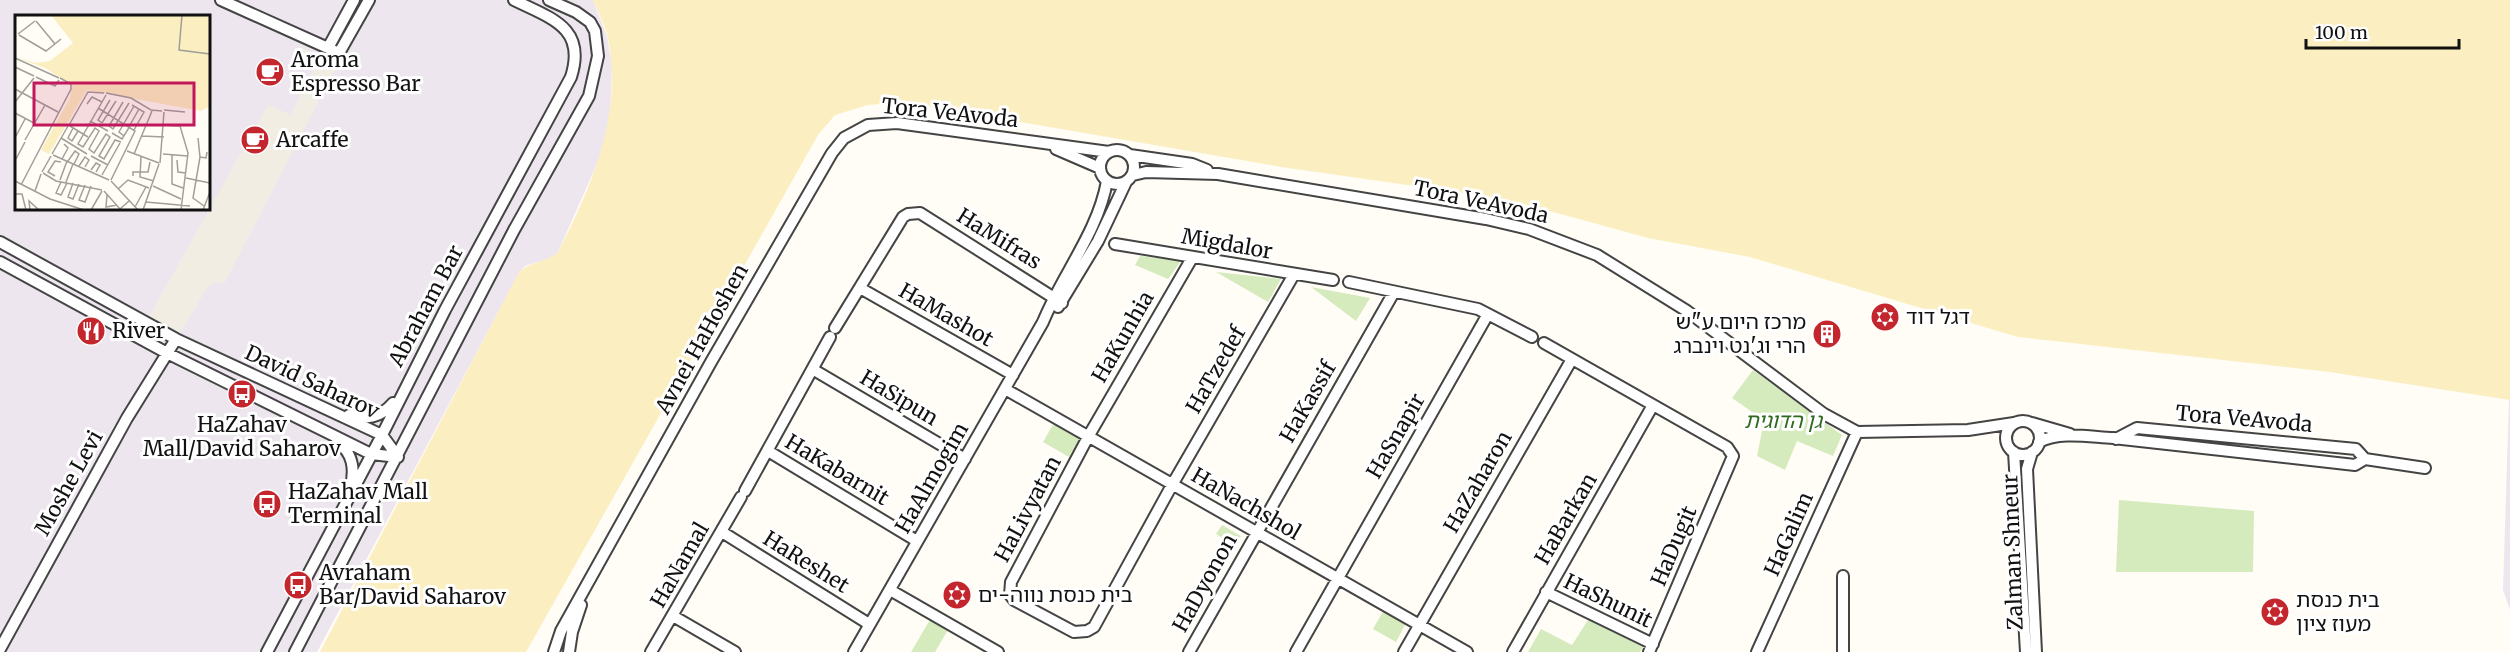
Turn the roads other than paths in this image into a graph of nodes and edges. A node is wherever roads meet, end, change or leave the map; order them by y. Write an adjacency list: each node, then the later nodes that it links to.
1 (221, 0): 6 (street)
2 (354, 0): 6 (street)
3 (369, 0): 6 (street)
4 (514, 0): 36 (street, Abraham Bar)
5 (549, 0): 55 (street, Abraham Bar)
6 (328, 48)
7 (856, 131): 8 (street, Tora VeAvoda); 64 (street, Avnei HaHoshen)
8 (1042, 143): 9 (street, Tora VeAvoda); 11 (street, Tora VeAvoda)
9 (1109, 152): 10 (street); 11 (street)
10 (1130, 155): 12 (street, Tora VeAvoda); 13 (street)
11 (1100, 168): 14 (street)
12 (1218, 174): 13 (street, Tora VeAvoda); 44 (street, Tora VeAvoda)
13 (1130, 179): 14 (street); 25 (street, HaAlmogim)
14 (1107, 182): 25 (street, HaAlmogim)
15 (914, 213): 23 (street, HaNamal); 25 (street, HaMifras)
16 (0, 242): 28 (street, David Saharov)
17 (1114, 244): 18 (street, Migdalor)
18 (1192, 258): 20 (street, Migdalor); 48 (street, HaKunhia)
19 (0, 262): 30 (street, David Saharov)
20 (1293, 276): 21 (street, Migdalor); 59 (street, HaTzedef)
21 (1333, 280)
22 (1349, 282): 24 (street)
23 (860, 288): 34 (street, HaNamal); 35 (street, HaMashot)
24 (1394, 292): 26 (street); 62 (street, HaKassif)
25 (1058, 299): 35 (street, HaAlmogim)
26 (1488, 314): 27 (street); 66 (street, HaSnapir)
27 (1532, 337)
28 (176, 339): 30 (street, Moshe Levi); 38 (street, David Saharov)
29 (1544, 343): 31 (street)
30 (167, 353): 32 (street, David Saharov); 33 (street, Moshe Levi)
31 (1572, 359): 39 (street); 71 (street, HaZaharon)
32 (186, 363): 33 (street); 42 (street, David Saharov)
33 (157, 369): 72 (street, Moshe Levi)
34 (814, 370): 51 (street, HaNamal); 56 (street, HaSipun)
35 (1013, 375): 37 (street, HaAlmogim)
36 (405, 389): 38 (street); 45 (street, Abraham Bar)
37 (1005, 389): 48 (street, HaNachshol); 56 (street, HaAlmogim)
38 (303, 400): 45 (street, David Saharov)
39 (1653, 405): 68 (street, HaBarkan); 73 (street, HaDugit)
40 (2014, 423): 41 (street); 43 (street, Tora VeAvoda); 46 (street)
41 (2032, 423): 47 (street, Tora VeAvoda); 50 (street)
42 (314, 427): 54 (street, David Saharov); 60 (street)
43 (1968, 430): 44 (street, Tora VeAvoda); 46 (street, Tora VeAvoda)
44 (1857, 432): 88 (street, HaGalim)
45 (382, 435): 54 (street, Abraham Bar); 55 (street, David Saharov)
46 (2006, 435): 52 (street)
47 (2076, 436): 49 (street, Tora VeAvoda); 50 (street, Tora VeAvoda)
48 (1088, 437): 59 (street, HaNachshol); 59 (street, HaLivyatan)
49 (2116, 439): 57 (street, Tora VeAvoda); 57 (street, Tora VeAvoda)
50 (2039, 442): 53 (street)
51 (768, 451): 61 (street, HaNamal); 63 (street, HaKabarnit)
52 (2014, 452): 53 (street); 90 (street, Zalman Shneur)
53 (2032, 452): 91 (street, Zalman Shneur)
54 (371, 454): 55 (street, David Saharov); 60 (street, Abraham Bar)
55 (398, 457): 76 (street, Abraham Bar)
56 (965, 459): 63 (street, HaAlmogim)
57 (2365, 459): 58 (street, Tora VeAvoda)
58 (2425, 468)
59 (1172, 485): 62 (street, HaNachshol)
60 (347, 500): 75 (street, Abraham Bar)
61 (722, 532): 69 (street, HaNamal); 70 (street, HaReshet)
62 (1256, 532): 66 (street, HaNachshol); 83 (street, HaDyonon)
63 (917, 541): 67 (street, HaAlmogim)
64 (593, 574): 77 (street, Avnei HaHoshen); 78 (street, Avnei HaHoshen)
65 (1843, 576): 89 (street)
66 (1337, 578): 71 (street, HaNachshol); 84 (street)
67 (890, 590): 70 (street, HaAlmogim); 82 (street)
68 (1546, 592): 73 (street, HaShunit); 87 (street, HaBarkan)
69 (673, 616): 79 (street, HaNamal); 80 (street)
70 (869, 624): 81 (street, HaAlmogim)
71 (1418, 624): 85 (street, HaZaharon); 86 (street, HaNachshol)
72 (4, 628): 74 (street, Moshe Levi)
73 (1651, 648)
74 (0, 649)
75 (267, 652)
76 (295, 652)
77 (554, 652)
78 (569, 652)
79 (651, 652)
80 (735, 652)
81 (854, 652)
82 (998, 652)
83 (1189, 652)
84 (1296, 652)
85 (1404, 652)
86 (1467, 652)
87 (1514, 652)
88 (1757, 652)
89 (1843, 652)
90 (2026, 652)
91 (2036, 652)

